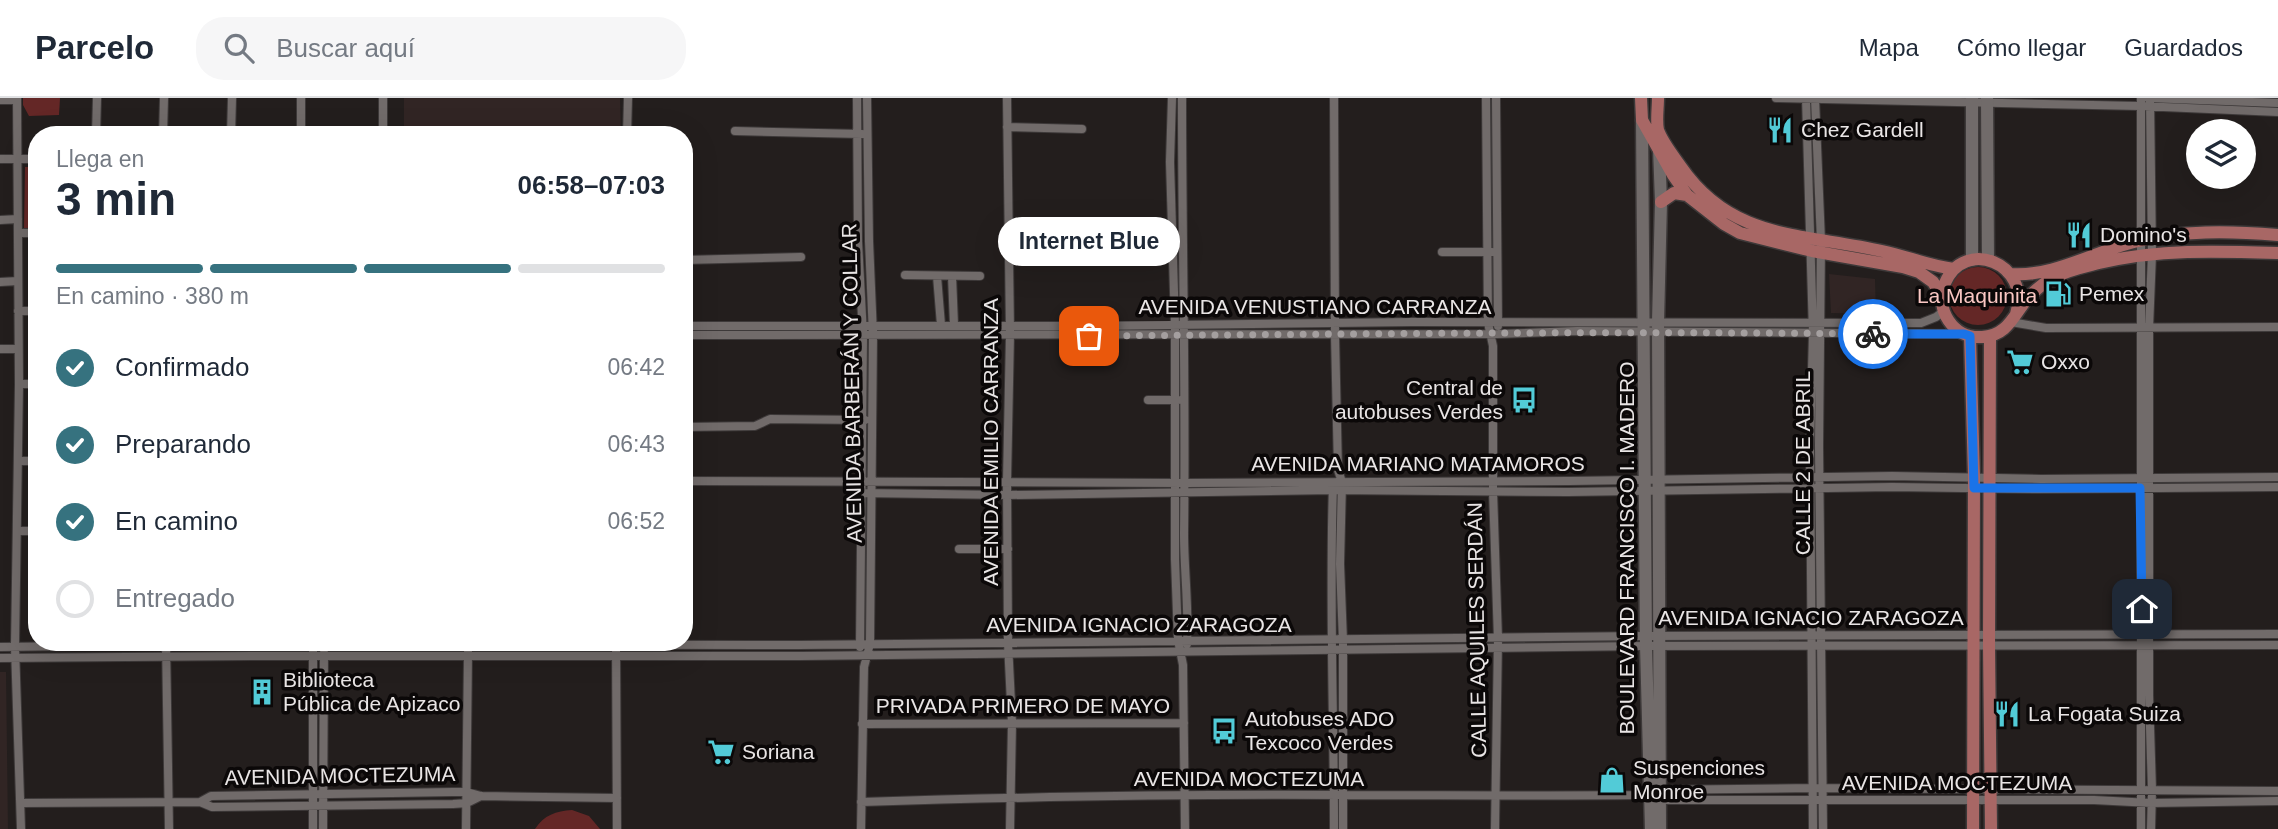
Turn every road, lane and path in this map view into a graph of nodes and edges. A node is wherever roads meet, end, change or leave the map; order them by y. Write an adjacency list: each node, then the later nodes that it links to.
1 (97, 98): 30 (street)
2 (164, 98): 31 (street)
3 (232, 98): 32 (street)
4 (301, 98): 33 (street)
5 (383, 98): 34 (street)
6 (628, 98): 35 (street)
7 (857, 98): 40 (street, AVENIDA BARBERÁN Y COLLAR)
8 (866, 98): 41 (street, AVENIDA BARBERÁN Y COLLAR)
9 (1007, 98): 36 (street, AVENIDA EMILIO CARRANZA)
10 (1172, 98): 54 (street)
11 (1182, 98): 54 (street)
12 (1334, 98): 81 (street)
13 (1486, 98): 46 (street, CALLE AQUILES SERDÁN)
14 (1496, 98): 46 (street, CALLE AQUILES SERDÁN)
15 (1641, 98): 29 (main road, BOULEVARD FRANCISCO I. MADERO)
16 (1658, 98): 38 (main road, BOULEVARD FRANCISCO I. MADERO)
17 (1776, 98): 19 (street)
18 (17, 99): 21 (street); 43 (street)
19 (1811, 99): 20 (street); 58 (street, CALLE 2 DE ABRIL)
20 (1891, 99): 22 (street)
21 (0, 100)
22 (1972, 100): 23 (street); 66 (main road)
23 (1987, 100): 24 (street); 67 (main road)
24 (2072, 101): 25 (street)
25 (2146, 101): 27 (street); 55 (street)
26 (2278, 103): 27 (street)
27 (2223, 105): 28 (street)
28 (2278, 112)
29 (1642, 120): 42 (main road); 95 (main road, BOULEVARD FRANCISCO I. MADERO)
30 (96, 126)
31 (163, 126)
32 (231, 126)
33 (301, 126)
34 (383, 126)
35 (627, 126)
36 (1007, 127): 37 (street); 101 (street, AVENIDA EMILIO CARRANZA)
37 (1082, 129)
38 (1658, 130): 42 (main road, BOULEVARD FRANCISCO I. MADERO); 58 (main road)
39 (735, 131): 40 (street)
40 (857, 134): 41 (street); 56 (street, AVENIDA BARBERÁN Y COLLAR)
41 (867, 134): 57 (street, AVENIDA BARBERÁN Y COLLAR)
42 (1659, 153): 47 (main road); 48 (main road, BOULEVARD FRANCISCO I. MADERO)
43 (16, 158): 44 (street); 45 (street); 49 (street)
44 (0, 159)
45 (28, 159)
46 (1491, 182): 60 (street, CALLE AQUILES SERDÁN); 61 (street, CALLE AQUILES SERDÁN)
47 (1687, 195): 48 (main road); 58 (main road)
48 (1661, 202): 95 (main road, BOULEVARD FRANCISCO I. MADERO)
49 (18, 219): 50 (street); 51 (street)
50 (0, 220)
51 (18, 233): 52 (street); 74 (street)
52 (28, 233)
53 (2278, 235): 55 (main road)
54 (1178, 238): 89 (street); 90 (street)
55 (2147, 239): 63 (street); 69 (main road)
56 (858, 241): 57 (street); 99 (street, AVENIDA BARBERÁN Y COLLAR)
57 (869, 241): 100 (street, AVENIDA BARBERÁN Y COLLAR)
58 (1817, 246): 68 (main road); 76 (main road); 83 (street, CALLE 2 DE ABRIL)
59 (1442, 252): 60 (street)
60 (1488, 252): 61 (street); 85 (street, CALLE AQUILES SERDÁN)
61 (1498, 252): 85 (street, CALLE AQUILES SERDÁN)
62 (2278, 253): 63 (main road)
63 (2147, 254): 80 (main road); 97 (street); 98 (street)
64 (801, 257): 65 (street)
65 (693, 260)
66 (1972, 260): 67 (main road); 68 (main road)
67 (1988, 260): 69 (main road)
68 (1954, 269): 76 (main road)
69 (2011, 274): 80 (main road)
70 (905, 275): 71 (street)
71 (937, 276): 72 (street); 88 (street)
72 (952, 276): 73 (street); 91 (street)
73 (980, 276)
74 (18, 281): 75 (street); 79 (street)
75 (0, 282)
76 (1941, 295): 78 (main road)
77 (28, 311): 79 (street)
78 (1944, 311): 83 (street, AVENIDA VENUSTIANO CARRANZA); 113 (main road)
79 (18, 312): 117 (street)
80 (2014, 318): 97 (street); 115 (main road)
81 (1335, 322): 82 (street, AVENIDA VENUSTIANO CARRANZA); 87 (street, AVENIDA VENUSTIANO CARRANZA); 112 (street)
82 (1412, 322): 84 (street, AVENIDA VENUSTIANO CARRANZA); 103 (street)
83 (1817, 322): 86 (street, AVENIDA VENUSTIANO CARRANZA); 105 (street, CALLE 2 DE ABRIL)
84 (1442, 323): 85 (street, AVENIDA VENUSTIANO CARRANZA); 104 (street)
85 (1493, 323): 94 (street, AVENIDA VENUSTIANO CARRANZA); 107 (street, CALLE AQUILES SERDÁN)
86 (1741, 323): 95 (street, AVENIDA VENUSTIANO CARRANZA); 108 (street)
87 (1262, 324): 90 (street, AVENIDA VENUSTIANO CARRANZA); 111 (street)
88 (941, 325): 91 (street, AVENIDA VENUSTIANO CARRANZA); 100 (street, AVENIDA VENUSTIANO CARRANZA)
89 (1175, 325): 90 (street, AVENIDA VENUSTIANO CARRANZA); 92 (street, AVENIDA VENUSTIANO CARRANZA); 109 (street)
90 (1186, 325): 110 (street)
91 (954, 326): 101 (street, AVENIDA VENUSTIANO CARRANZA)
92 (1088, 326): 101 (street, AVENIDA VENUSTIANO CARRANZA); 114 (street)
93 (693, 327): 102 (street, AVENIDA VENUSTIANO CARRANZA)
94 (1577, 327): 95 (street, AVENIDA VENUSTIANO CARRANZA); 107 (street, AVENIDA VENUSTIANO CARRANZA)
95 (1652, 327): 108 (street, AVENIDA VENUSTIANO CARRANZA); 151 (main road, BOULEVARD FRANCISCO I. MADERO)
96 (2278, 327): 98 (street)
97 (2139, 328): 98 (street); 123 (street)
98 (2149, 328): 124 (street)
99 (862, 330): 100 (street, AVENIDA VENUSTIANO CARRANZA); 102 (street, AVENIDA VENUSTIANO CARRANZA); 125 (street, AVENIDA BARBERÁN Y COLLAR)
100 (873, 330): 101 (street, AVENIDA VENUSTIANO CARRANZA); 126 (street, AVENIDA BARBERÁN Y COLLAR)
101 (1010, 330): 114 (street, AVENIDA VENUSTIANO CARRANZA); 142 (street, AVENIDA EMILIO CARRANZA)
102 (756, 331): 106 (street, AVENIDA VENUSTIANO CARRANZA)
103 (1413, 333): 104 (street, AVENIDA VENUSTIANO CARRANZA); 112 (street, AVENIDA VENUSTIANO CARRANZA)
104 (1443, 333): 107 (street, AVENIDA VENUSTIANO CARRANZA)
105 (1817, 333): 108 (street, AVENIDA VENUSTIANO CARRANZA); 113 (street, AVENIDA VENUSTIANO CARRANZA); 136 (street, CALLE 2 DE ABRIL)
106 (693, 334)
107 (1494, 334): 139 (street, CALLE AQUILES SERDÁN)
108 (1742, 334)
109 (1175, 335): 110 (street, AVENIDA VENUSTIANO CARRANZA); 114 (street, AVENIDA VENUSTIANO CARRANZA); 121 (street)
110 (1185, 335): 111 (street, AVENIDA VENUSTIANO CARRANZA); 122 (street)
111 (1262, 335): 112 (street, AVENIDA VENUSTIANO CARRANZA)
112 (1335, 335): 152 (street)
113 (1967, 335): 115 (main road); 149 (main road)
114 (1089, 336)
115 (1990, 336): 150 (main road)
116 (0, 349): 117 (street)
117 (18, 349): 118 (street)
118 (19, 384): 119 (street); 128 (street)
119 (28, 384)
120 (1148, 400): 121 (street)
121 (1174, 400): 122 (street); 147 (street)
122 (1185, 400): 148 (street)
123 (2139, 404): 124 (street); 131 (street)
124 (2149, 404): 132 (street)
125 (861, 420): 126 (street); 127 (street); 144 (street, AVENIDA BARBERÁN Y COLLAR)
126 (872, 421): 141 (street, AVENIDA BARBERÁN Y COLLAR)
127 (693, 426)
128 (19, 461): 129 (street); 169 (street)
129 (28, 461)
130 (1892, 476): 136 (street, AVENIDA MARIANO MATAMOROS); 149 (street, AVENIDA MARIANO MATAMOROS); 153 (street)
131 (2140, 477): 132 (street, AVENIDA MARIANO MATAMOROS); 138 (street, AVENIDA MARIANO MATAMOROS); 159 (street)
132 (2150, 477): 133 (street, AVENIDA MARIANO MATAMOROS); 159 (street)
133 (2223, 477): 134 (street, AVENIDA MARIANO MATAMOROS); 155 (street)
134 (2278, 477)
135 (1714, 478): 137 (street, AVENIDA MARIANO MATAMOROS); 151 (street, AVENIDA MARIANO MATAMOROS); 160 (street)
136 (1815, 478): 137 (street, AVENIDA MARIANO MATAMOROS); 157 (street, CALLE 2 DE ABRIL)
137 (1761, 479): 156 (street)
138 (2041, 479): 150 (street, AVENIDA MARIANO MATAMOROS); 158 (street)
139 (1493, 480): 143 (street, AVENIDA MARIANO MATAMOROS); 151 (street, AVENIDA MARIANO MATAMOROS); 162 (street, CALLE AQUILES SERDÁN)
140 (693, 481): 144 (street, AVENIDA MARIANO MATAMOROS)
141 (872, 481): 144 (street, AVENIDA MARIANO MATAMOROS); 145 (street, AVENIDA MARIANO MATAMOROS); 164 (street, AVENIDA BARBERÁN Y COLLAR)
142 (1007, 481): 145 (street, AVENIDA MARIANO MATAMOROS); 146 (street, AVENIDA MARIANO MATAMOROS); 168 (street, AVENIDA EMILIO CARRANZA)
143 (1413, 481): 152 (street, AVENIDA MARIANO MATAMOROS); 161 (street)
144 (861, 482): 163 (street, AVENIDA BARBERÁN Y COLLAR)
145 (941, 482): 165 (street)
146 (1092, 482): 147 (street, AVENIDA MARIANO MATAMOROS); 167 (street)
147 (1175, 483): 148 (street, AVENIDA MARIANO MATAMOROS); 166 (street)
148 (1185, 483): 152 (street, AVENIDA MARIANO MATAMOROS); 166 (street)
149 (1974, 483): 150 (street, AVENIDA MARIANO MATAMOROS); 153 (street, AVENIDA MARIANO MATAMOROS); 187 (main road)
150 (1990, 483): 158 (street, AVENIDA MARIANO MATAMOROS); 188 (main road)
151 (1652, 485): 160 (street, AVENIDA MARIANO MATAMOROS); 162 (street, AVENIDA MARIANO MATAMOROS); 192 (main road, BOULEVARD FRANCISCO I. MADERO)
152 (1337, 486): 161 (street, AVENIDA MARIANO MATAMOROS); 166 (street, AVENIDA MARIANO MATAMOROS); 177 (street); 178 (street)
153 (1892, 487): 157 (street, AVENIDA MARIANO MATAMOROS)
154 (2278, 487): 155 (street, AVENIDA MARIANO MATAMOROS)
155 (2223, 488): 159 (street, AVENIDA MARIANO MATAMOROS)
156 (1761, 489): 157 (street, AVENIDA MARIANO MATAMOROS); 160 (street, AVENIDA MARIANO MATAMOROS)
157 (1815, 489): 185 (street, CALLE 2 DE ABRIL)
158 (2041, 489): 159 (street, AVENIDA MARIANO MATAMOROS)
159 (2145, 489): 182 (street)
160 (1714, 490)
161 (1413, 491): 162 (street, AVENIDA MARIANO MATAMOROS)
162 (1493, 491): 197 (street, CALLE AQUILES SERDÁN)
163 (861, 493): 164 (street, AVENIDA MARIANO MATAMOROS); 175 (street, AVENIDA BARBERÁN Y COLLAR)
164 (873, 493): 165 (street, AVENIDA MARIANO MATAMOROS); 176 (street, AVENIDA BARBERÁN Y COLLAR)
165 (941, 493): 168 (street, AVENIDA MARIANO MATAMOROS)
166 (1180, 493): 167 (street, AVENIDA MARIANO MATAMOROS); 173 (street); 174 (street)
167 (1092, 494): 168 (street, AVENIDA MARIANO MATAMOROS)
168 (1008, 495): 172 (street, AVENIDA EMILIO CARRANZA)
169 (17, 531): 170 (street); 209 (street)
170 (28, 531)
171 (959, 549): 172 (street)
172 (1008, 549): 195 (street, AVENIDA EMILIO CARRANZA)
173 (1174, 559): 174 (street); 179 (street)
174 (1184, 559): 179 (street)
175 (861, 564): 176 (street); 198 (street, AVENIDA BARBERÁN Y COLLAR)
176 (872, 564): 199 (street, AVENIDA BARBERÁN Y COLLAR)
177 (1330, 564): 178 (street); 190 (street)
178 (1340, 564): 191 (street)
179 (1181, 591): 206 (street)
180 (2046, 634): 181 (street, AVENIDA IGNACIO ZARAGOZA); 188 (street, AVENIDA IGNACIO ZARAGOZA); 200 (street)
181 (2091, 634): 182 (street, AVENIDA IGNACIO ZARAGOZA); 203 (street)
182 (2146, 634): 183 (street, AVENIDA IGNACIO ZARAGOZA); 201 (street)
183 (2278, 634)
184 (1749, 636): 185 (street, AVENIDA IGNACIO ZARAGOZA); 192 (street, AVENIDA IGNACIO ZARAGOZA); 210 (street)
185 (1816, 636): 187 (street, AVENIDA IGNACIO ZARAGOZA); 207 (street, CALLE 2 DE ABRIL)
186 (1573, 638): 192 (street, AVENIDA IGNACIO ZARAGOZA); 197 (street, AVENIDA IGNACIO ZARAGOZA); 212 (street)
187 (1975, 640): 188 (street, AVENIDA IGNACIO ZARAGOZA); 207 (street, AVENIDA IGNACIO ZARAGOZA); 263 (main road)
188 (1989, 640): 200 (street, AVENIDA IGNACIO ZARAGOZA); 264 (main road)
189 (1259, 641): 190 (street, AVENIDA IGNACIO ZARAGOZA); 206 (street, AVENIDA IGNACIO ZARAGOZA); 222 (street)
190 (1333, 641): 191 (street, AVENIDA IGNACIO ZARAGOZA); 223 (street)
191 (1343, 641): 202 (street, AVENIDA IGNACIO ZARAGOZA); 223 (street)
192 (1652, 642): 210 (street, AVENIDA IGNACIO ZARAGOZA); 212 (street, AVENIDA IGNACIO ZARAGOZA); 262 (main road, BOULEVARD FRANCISCO I. MADERO)
193 (693, 643): 198 (street, AVENIDA IGNACIO ZARAGOZA)
194 (942, 643): 195 (street, AVENIDA IGNACIO ZARAGOZA); 199 (street, AVENIDA IGNACIO ZARAGOZA); 225 (street)
195 (1008, 643): 196 (street, AVENIDA IGNACIO ZARAGOZA); 226 (street, AVENIDA EMILIO CARRANZA)
196 (1058, 643): 211 (street, AVENIDA IGNACIO ZARAGOZA); 224 (street)
197 (1497, 643): 202 (street, AVENIDA IGNACIO ZARAGOZA); 212 (street, AVENIDA IGNACIO ZARAGOZA); 268 (street, CALLE AQUILES SERDÁN)
198 (860, 644): 199 (street, AVENIDA IGNACIO ZARAGOZA); 228 (street, AVENIDA BARBERÁN Y COLLAR)
199 (870, 644): 228 (street, AVENIDA BARBERÁN Y COLLAR)
200 (2047, 644): 203 (street, AVENIDA IGNACIO ZARAGOZA)
201 (2147, 644): 203 (street, AVENIDA IGNACIO ZARAGOZA); 204 (street, AVENIDA IGNACIO ZARAGOZA); 242 (street)
202 (1416, 645): 223 (street, AVENIDA IGNACIO ZARAGOZA)
203 (2091, 645)
204 (2278, 645)
205 (28, 646): 209 (street, AVENIDA IGNACIO ZARAGOZA)
206 (1183, 646): 211 (street, AVENIDA IGNACIO ZARAGOZA); 222 (street, AVENIDA IGNACIO ZARAGOZA); 240 (street)
207 (1816, 646): 210 (street, AVENIDA IGNACIO ZARAGOZA); 243 (street, CALLE 2 DE ABRIL)
208 (0, 647): 209 (street, AVENIDA IGNACIO ZARAGOZA)
209 (15, 647): 238 (street)
210 (1750, 647)
211 (1097, 648): 224 (street, AVENIDA IGNACIO ZARAGOZA)
212 (1573, 648)
213 (80, 651): 235 (street)
214 (166, 651): 229 (street)
215 (251, 651): 230 (street)
216 (313, 651): 231 (street)
217 (324, 651): 232 (street)
218 (380, 651): 233 (street)
219 (468, 651): 236 (street)
220 (535, 651): 234 (street)
221 (616, 651): 227 (street)
222 (1260, 651): 223 (street, AVENIDA IGNACIO ZARAGOZA)
223 (1338, 651): 261 (street)
224 (1058, 653): 226 (street, AVENIDA IGNACIO ZARAGOZA)
225 (942, 654): 226 (street, AVENIDA IGNACIO ZARAGOZA); 228 (street, AVENIDA IGNACIO ZARAGOZA)
226 (1008, 654): 239 (street, AVENIDA EMILIO CARRANZA)
227 (616, 655): 228 (street, AVENIDA IGNACIO ZARAGOZA); 234 (street, AVENIDA IGNACIO ZARAGOZA); 269 (street)
228 (864, 655): 241 (street, AVENIDA BARBERÁN Y COLLAR)
229 (166, 656): 230 (street, AVENIDA IGNACIO ZARAGOZA); 235 (street, AVENIDA IGNACIO ZARAGOZA); 281 (street)
230 (251, 656): 231 (street, AVENIDA IGNACIO ZARAGOZA)
231 (313, 656): 232 (street, AVENIDA IGNACIO ZARAGOZA); 258 (street)
232 (324, 656): 233 (street, AVENIDA IGNACIO ZARAGOZA); 259 (street)
233 (380, 656): 236 (street, AVENIDA IGNACIO ZARAGOZA)
234 (535, 656): 236 (street, AVENIDA IGNACIO ZARAGOZA)
235 (80, 657): 238 (street, AVENIDA IGNACIO ZARAGOZA)
236 (468, 657): 256 (street)
237 (0, 658): 238 (street, AVENIDA IGNACIO ZARAGOZA)
238 (15, 658): 284 (street)
239 (1012, 723): 240 (street, PRIVADA PRIMERO DE MAYO); 241 (street, PRIVADA PRIMERO DE MAYO); 270 (street, AVENIDA EMILIO CARRANZA)
240 (1184, 723): 267 (street)
241 (862, 724): 283 (street, AVENIDA BARBERÁN Y COLLAR)
242 (2145, 740): 252 (street); 253 (street)
243 (1817, 741): 244 (street, CALLE 2 DE ABRIL); 245 (street, CALLE 2 DE ABRIL)
244 (1813, 788): 245 (street, AVENIDA MOCTEZUMA); 247 (street, AVENIDA MOCTEZUMA); 274 (street, CALLE 2 DE ABRIL)
245 (1822, 788): 249 (street, AVENIDA MOCTEZUMA); 277 (street, CALLE 2 DE ABRIL)
246 (1714, 789): 247 (street, AVENIDA MOCTEZUMA); 262 (street, AVENIDA MOCTEZUMA); 273 (street)
247 (1777, 789): 271 (street)
248 (2200, 789): 253 (street, AVENIDA MOCTEZUMA); 254 (street, AVENIDA MOCTEZUMA); 279 (street)
249 (1852, 790): 250 (street, AVENIDA MOCTEZUMA); 275 (street)
250 (1920, 790): 263 (street, AVENIDA MOCTEZUMA); 278 (street)
251 (2046, 790): 264 (street, AVENIDA MOCTEZUMA); 265 (street, AVENIDA MOCTEZUMA); 272 (street)
252 (2142, 790): 253 (street, AVENIDA MOCTEZUMA); 265 (street, AVENIDA MOCTEZUMA); 286 (street)
253 (2152, 790): 286 (street)
254 (2250, 790): 255 (street, AVENIDA MOCTEZUMA); 276 (street)
255 (2278, 791)
256 (467, 792): 257 (street, AVENIDA MOCTEZUMA); 266 (street, AVENIDA MOCTEZUMA); 285 (street)
257 (375, 793): 259 (street, AVENIDA MOCTEZUMA); 287 (street)
258 (313, 794): 259 (street, AVENIDA MOCTEZUMA); 260 (street, AVENIDA MOCTEZUMA); 288 (street)
259 (324, 794): 289 (street)
260 (264, 795): 282 (street, AVENIDA MOCTEZUMA); 290 (street)
261 (1339, 795): 267 (street, AVENIDA MOCTEZUMA); 268 (street, AVENIDA MOCTEZUMA); 300 (street); 301 (street)
262 (1652, 795): 268 (street, AVENIDA MOCTEZUMA); 273 (street, AVENIDA MOCTEZUMA); 303 (main road, BOULEVARD FRANCISCO I. MADERO); 304 (main road, BOULEVARD FRANCISCO I. MADERO)
263 (1973, 795): 264 (street, AVENIDA MOCTEZUMA); 278 (street, AVENIDA MOCTEZUMA); 307 (main road)
264 (1991, 795): 272 (street, AVENIDA MOCTEZUMA); 308 (main road)
265 (2094, 795): 272 (street, AVENIDA MOCTEZUMA); 286 (street, AVENIDA MOCTEZUMA)
266 (481, 796): 269 (street, AVENIDA MOCTEZUMA); 285 (street, AVENIDA MOCTEZUMA)
267 (1185, 796): 270 (street, AVENIDA MOCTEZUMA); 299 (street)
268 (1495, 797): 302 (street, CALLE AQUILES SERDÁN)
269 (617, 798): 296 (street)
270 (1010, 798): 283 (street, AVENIDA MOCTEZUMA); 298 (street, AVENIDA EMILIO CARRANZA)
271 (1777, 799): 273 (street, AVENIDA MOCTEZUMA); 274 (street, AVENIDA MOCTEZUMA)
272 (2046, 799)
273 (1714, 800)
274 (1813, 800): 277 (street, AVENIDA MOCTEZUMA); 305 (street, CALLE 2 DE ABRIL)
275 (1852, 800): 277 (street, AVENIDA MOCTEZUMA); 278 (street, AVENIDA MOCTEZUMA)
276 (2251, 800): 279 (street, AVENIDA MOCTEZUMA); 280 (street, AVENIDA MOCTEZUMA)
277 (1822, 801): 306 (street, CALLE 2 DE ABRIL)
278 (1920, 801)
279 (2200, 801): 286 (street, AVENIDA MOCTEZUMA)
280 (2278, 801)
281 (169, 802): 282 (street, AVENIDA MOCTEZUMA); 284 (street, AVENIDA MOCTEZUMA); 292 (street)
282 (201, 802): 290 (street, AVENIDA MOCTEZUMA)
283 (861, 802): 297 (street, AVENIDA BARBERÁN Y COLLAR)
284 (21, 803): 291 (street)
285 (467, 803): 287 (street, AVENIDA MOCTEZUMA); 295 (street)
286 (2147, 803): 309 (street); 310 (street)
287 (374, 804): 289 (street, AVENIDA MOCTEZUMA)
288 (313, 805): 289 (street, AVENIDA MOCTEZUMA); 290 (street, AVENIDA MOCTEZUMA); 293 (street)
289 (324, 805): 294 (street)
290 (265, 806)
291 (21, 829)
292 (169, 829)
293 (313, 829)
294 (323, 829)
295 (466, 829)
296 (617, 829)
297 (861, 829)
298 (1010, 829)
299 (1185, 829)
300 (1334, 829)
301 (1343, 829)
302 (1495, 829)
303 (1651, 829)
304 (1660, 829)
305 (1813, 829)
306 (1823, 829)
307 (1973, 829)
308 (1991, 829)
309 (2141, 829)
310 (2151, 829)

